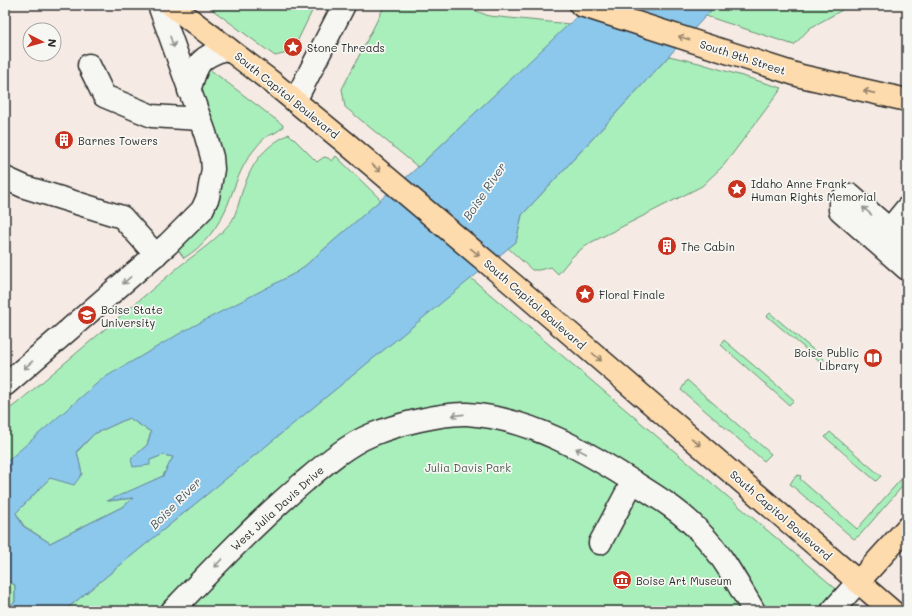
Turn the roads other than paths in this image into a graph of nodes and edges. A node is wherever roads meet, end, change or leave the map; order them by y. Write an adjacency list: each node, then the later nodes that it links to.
1 (159, 5): 7 (street, one-way to 7)
2 (171, 5): 5 (main road, South Capitol Boulevard)
3 (344, 5): 9 (street)
4 (581, 5): 8 (main road, South 9th Street, one-way to 4)
5 (227, 48): 7 (street); 9 (main road, South Capitol Boulevard)
6 (89, 65): 10 (street)
7 (189, 91): 10 (street)
8 (907, 100)
9 (295, 102): 21 (main road, South Capitol Boulevard, one-way to 21)
10 (200, 118): 15 (street)
11 (5, 178): 15 (street)
12 (907, 208): 13 (street)
13 (889, 230): 14 (street); 16 (street, one-way to 16)
14 (907, 245)
15 (156, 255): 17 (street, one-way to 17)
16 (907, 268)
17 (5, 385)
18 (624, 476): 20 (street); 22 (street, West Julia Davis Drive, one-way to 22); 23 (street, West Julia Davis Drive)
19 (907, 528): 21 (main road)
20 (600, 543)
21 (858, 582): 24 (street); 25 (main road, South Capitol Boulevard)
22 (172, 611)
23 (754, 611)
24 (832, 611)
25 (892, 611)

